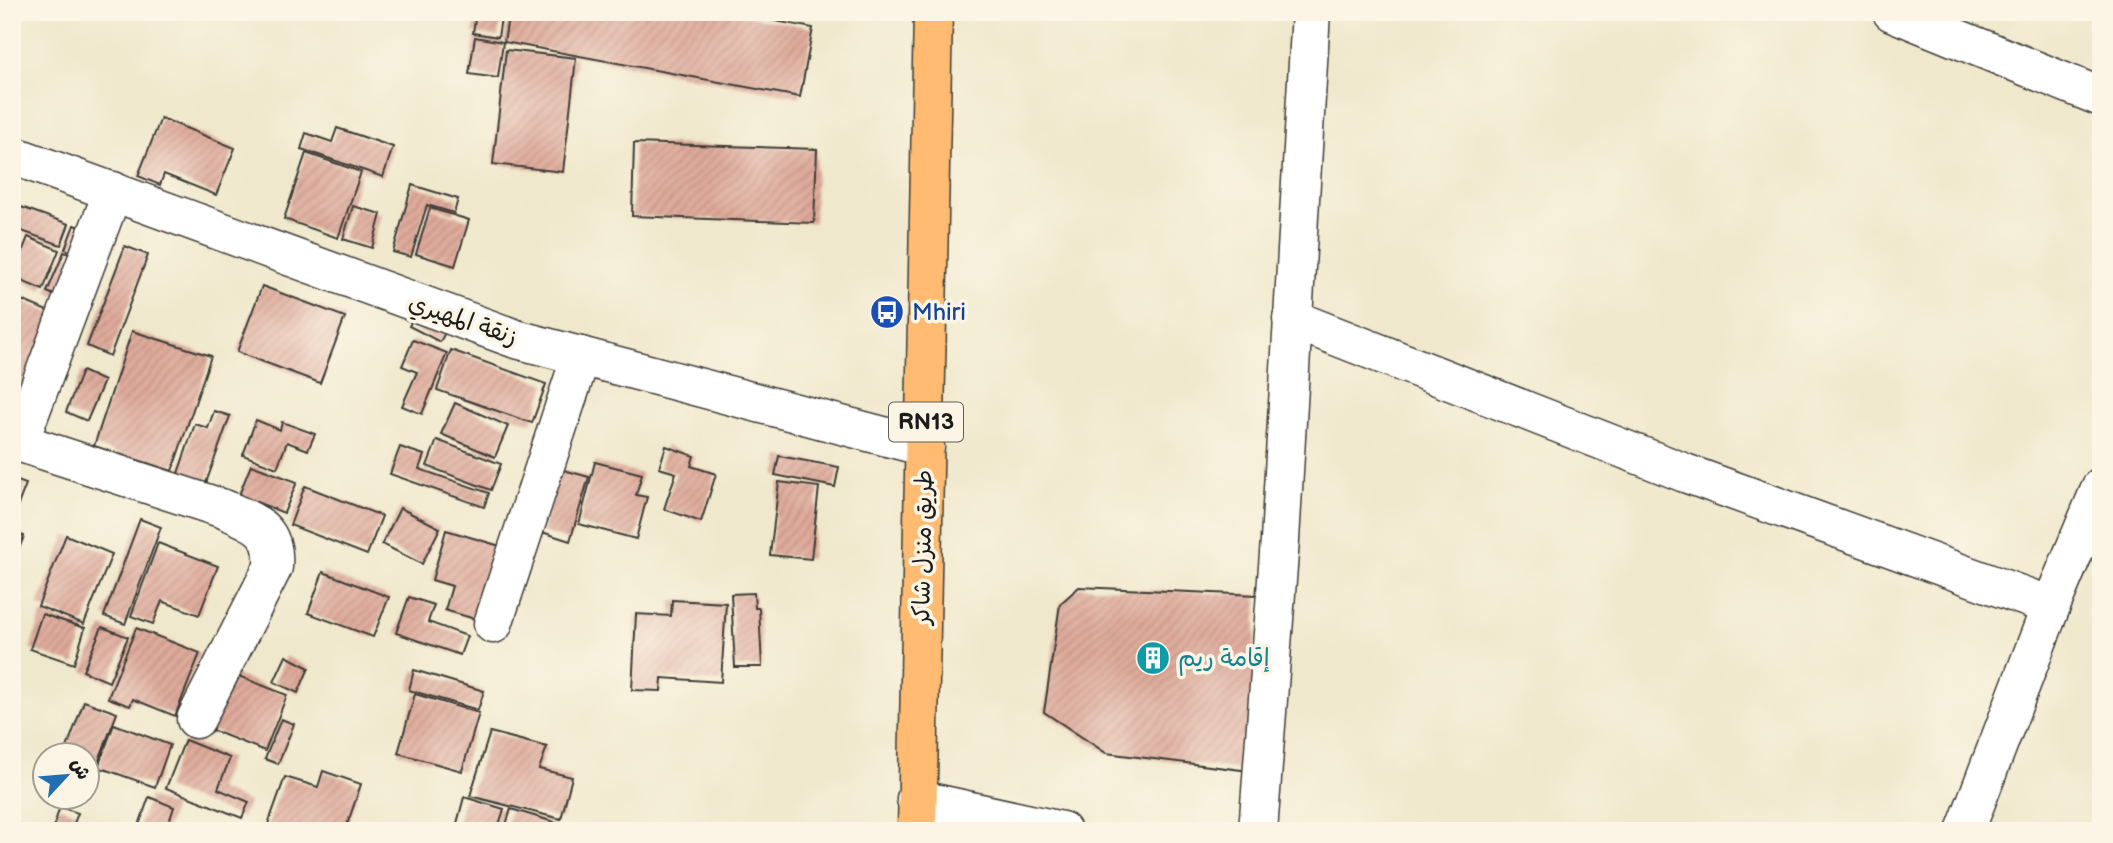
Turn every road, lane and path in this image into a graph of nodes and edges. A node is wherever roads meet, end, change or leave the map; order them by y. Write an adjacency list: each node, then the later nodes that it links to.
1 (933, 12): 10 (main road, طريق منزل شاكر / RN13)
2 (1311, 12): 7 (street)
3 (1892, 12): 4 (street)
4 (2101, 97)
5 (12, 155): 6 (street, زنقة المهيري)
6 (113, 191): 8 (street, زنقة المهيري); 9 (street)
7 (1292, 319): 12 (street); 17 (street)
8 (581, 356): 10 (street, زنقة المهيري); 13 (street)
9 (15, 441): 14 (street)
10 (925, 447): 15 (main road, طريق منزل شاكر / RN13)
11 (2101, 487): 12 (street)
12 (2051, 606): 18 (street)
13 (493, 624)
14 (196, 719)
15 (917, 815): 16 (street)
16 (1062, 831)
17 (1258, 831)
18 (1965, 831)

